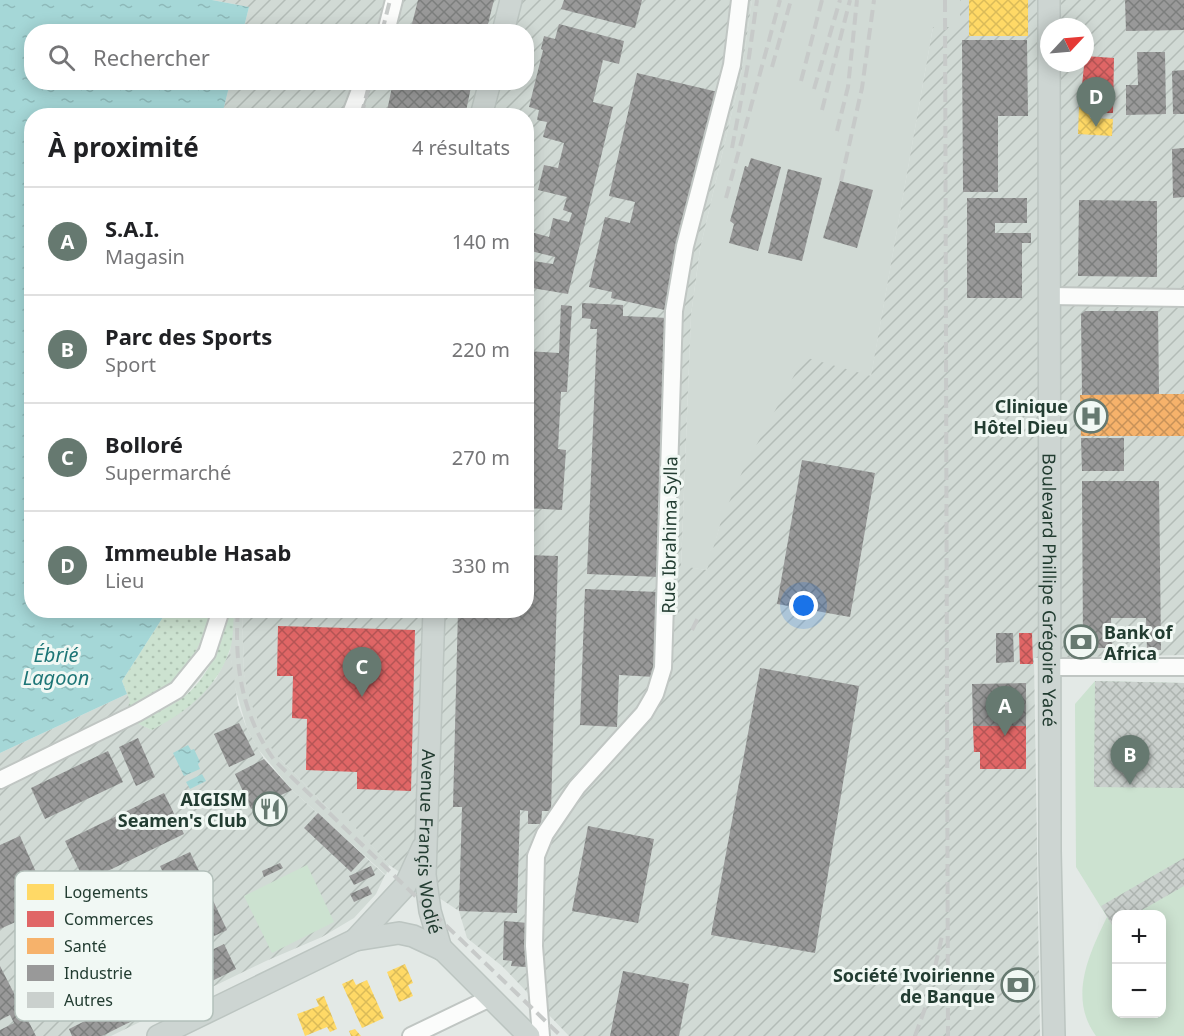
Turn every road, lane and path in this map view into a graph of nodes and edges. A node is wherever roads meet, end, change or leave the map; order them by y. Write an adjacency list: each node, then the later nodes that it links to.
1 (394, 0): 5 (street)
2 (511, 0): 6 (main road)
3 (740, 0): 28 (street, Rue Ibrahima Sylla)
4 (1049, 0): 11 (main road, Boulevard Phillipe Grégoire Yacé)
5 (388, 24)
6 (505, 24)
7 (360, 90): 9 (street)
8 (488, 90): 10 (main road)
9 (353, 108)
10 (483, 108)
11 (1050, 296): 12 (street); 15 (main road, Boulevard Phillipe Grégoire Yacé)
12 (1184, 298)
13 (218, 618): 17 (street)
14 (434, 618): 18 (main road, Avenue Françis Wodié)
15 (1050, 667): 16 (street); 29 (main road, Boulevard Phillipe Grégoire Yacé)
16 (1184, 667)
17 (0, 780)
18 (426, 838): 19 (main road); 21 (main road, Avenue Françis Wodié)
19 (370, 925): 20 (main road); 21 (main road)
20 (355, 940): 21 (main road); 23 (main road)
21 (441, 950): 22 (main road, Avenue Françis Wodié)
22 (490, 998): 26 (street); 27 (main road, Avenue Françis Wodié)
23 (213, 1009)
24 (189, 1021): 25 (main road)
25 (158, 1036)
26 (411, 1036)
27 (529, 1036)
28 (541, 1036)
29 (1054, 1036)

